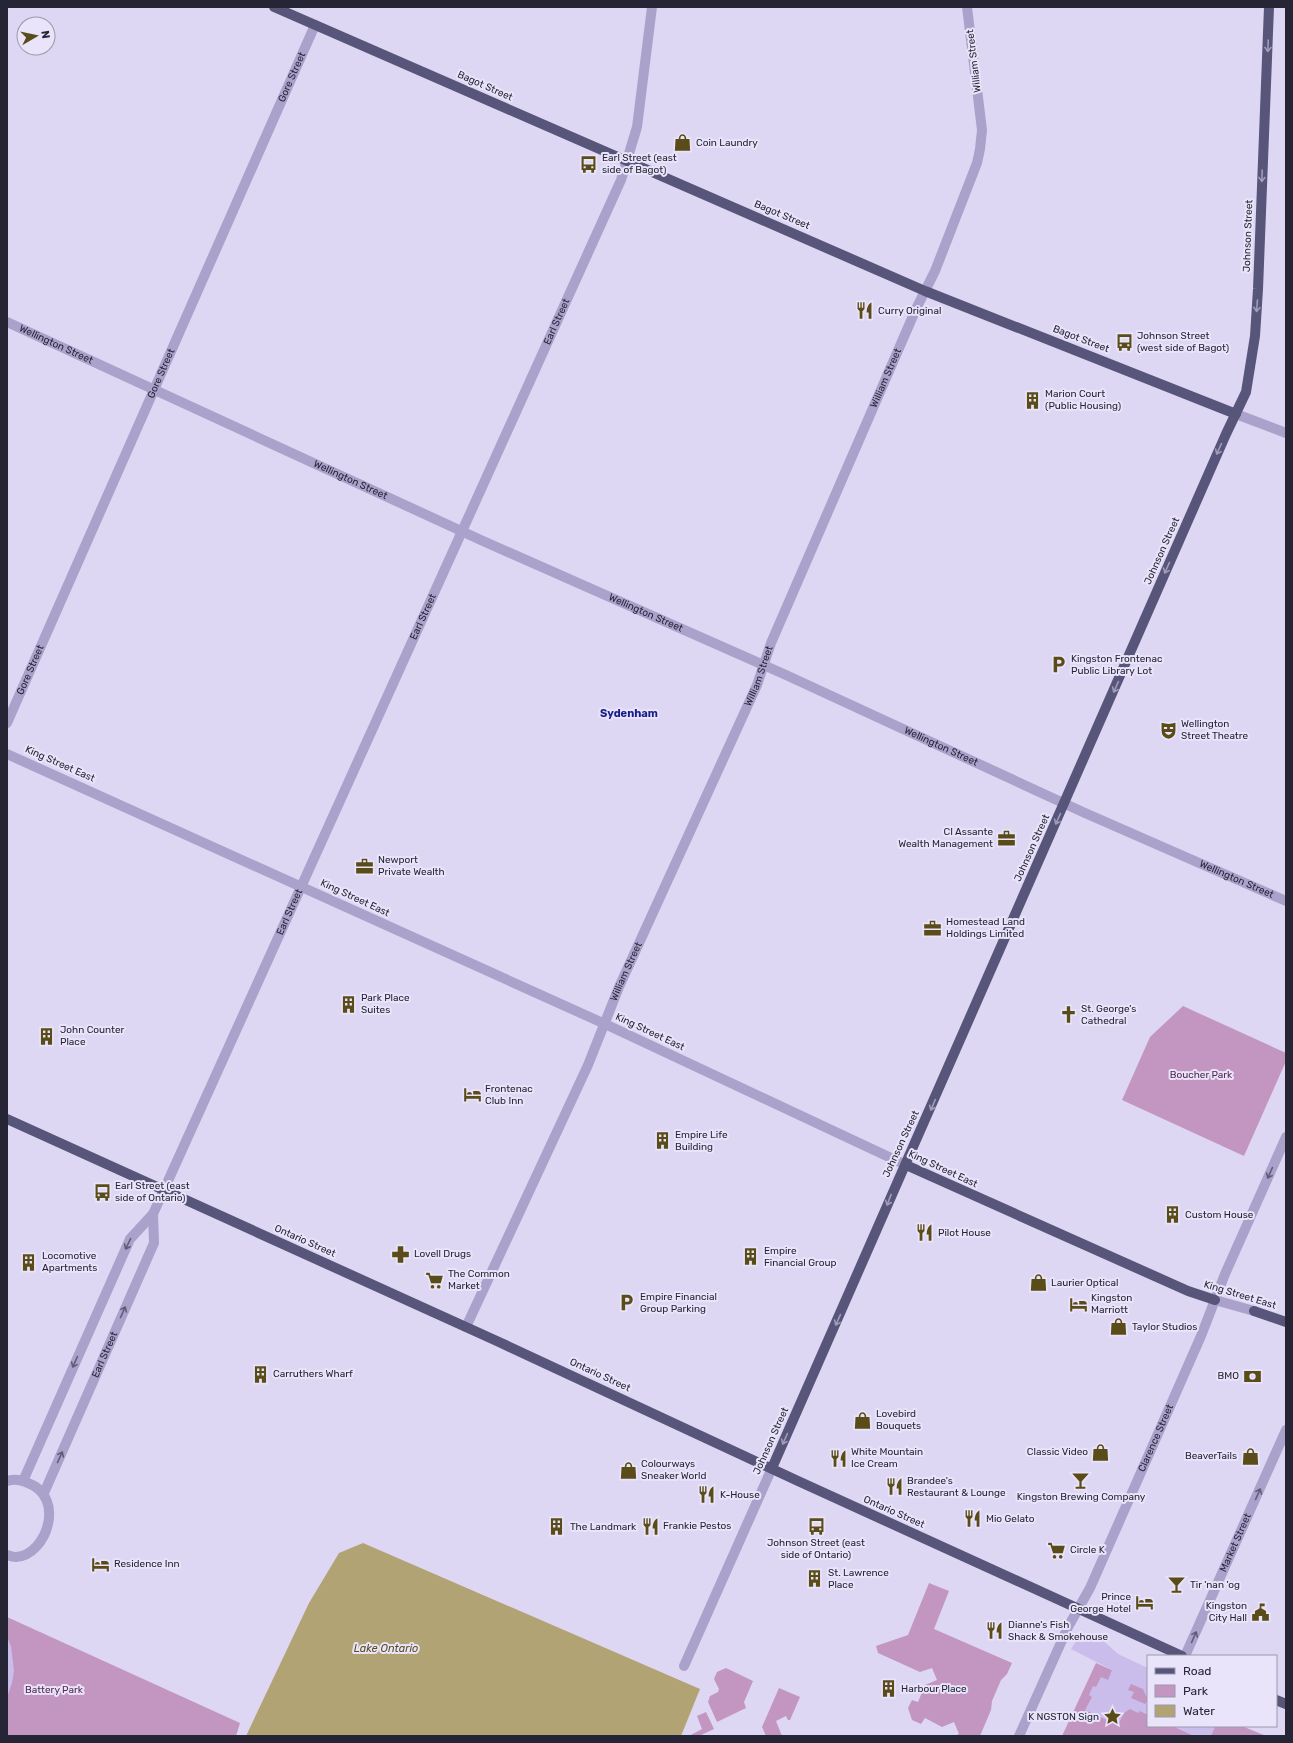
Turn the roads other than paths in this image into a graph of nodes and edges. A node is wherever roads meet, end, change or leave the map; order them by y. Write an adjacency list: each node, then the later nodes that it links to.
1 (274, 7): 5 (main road, Bagot Street)
2 (652, 7): 6 (street, Earl Street)
3 (967, 7): 7 (street, William Street)
4 (1269, 7): 10 (main road, Johnson Street, one-way to 10)
5 (315, 25): 6 (main road, Bagot Street); 9 (street, Gore Street)
6 (628, 161): 7 (main road, Bagot Street); 12 (street, Earl Street)
7 (925, 290): 10 (main road, Bagot Street); 13 (street, William Street)
8 (7, 322): 9 (street, Wellington Street)
9 (154, 390): 12 (street, Wellington Street); 14 (street, Gore Street)
10 (1236, 414): 11 (street, Bagot Street); 16 (main road, Johnson Street, one-way to 16)
11 (1286, 433)
12 (462, 531): 13 (street, Wellington Street); 17 (street, Earl Street)
13 (764, 665): 16 (street, Wellington Street); 19 (street, William Street)
14 (7, 723)
15 (7, 754): 17 (street, King Street East)
16 (1065, 802): 18 (street, Wellington Street); 22 (main road, Johnson Street, one-way to 22)
17 (301, 886): 19 (street, King Street East); 23 (street, Earl Street)
18 (1286, 901)
19 (605, 1024): 22 (street, King Street East); 28 (street, William Street)
20 (7, 1119): 23 (main road, Ontario Street)
21 (1286, 1137): 25 (street, Clarence Street, one-way to 25)
22 (906, 1165): 25 (main road, King Street East); 30 (main road, Johnson Street, one-way to 30)
23 (163, 1190): 24 (street, Earl Street); 28 (main road, Ontario Street)
24 (153, 1214): 32 (street, Earl Street, one-way to 32); 33 (street, Earl Street, one-way to 24)
25 (1215, 1300): 26 (street, King Street East); 35 (street, Clarence Street)
26 (1254, 1311): 27 (main road, King Street East)
27 (1286, 1322)
28 (466, 1327): 30 (main road, Ontario Street)
29 (1286, 1430): 37 (street, Market Street, one-way to 29)
30 (772, 1468): 35 (main road, Ontario Street); 38 (street, Johnson Street)
31 (7, 1481): 32 (street)
32 (23, 1481): 33 (street)
33 (44, 1493): 34 (street)
34 (7, 1555)
35 (1078, 1609): 36 (main road, Ontario Street); 39 (street, Clarence Street)
36 (1180, 1655)
37 (1185, 1655)
38 (684, 1666)
39 (1019, 1736)

